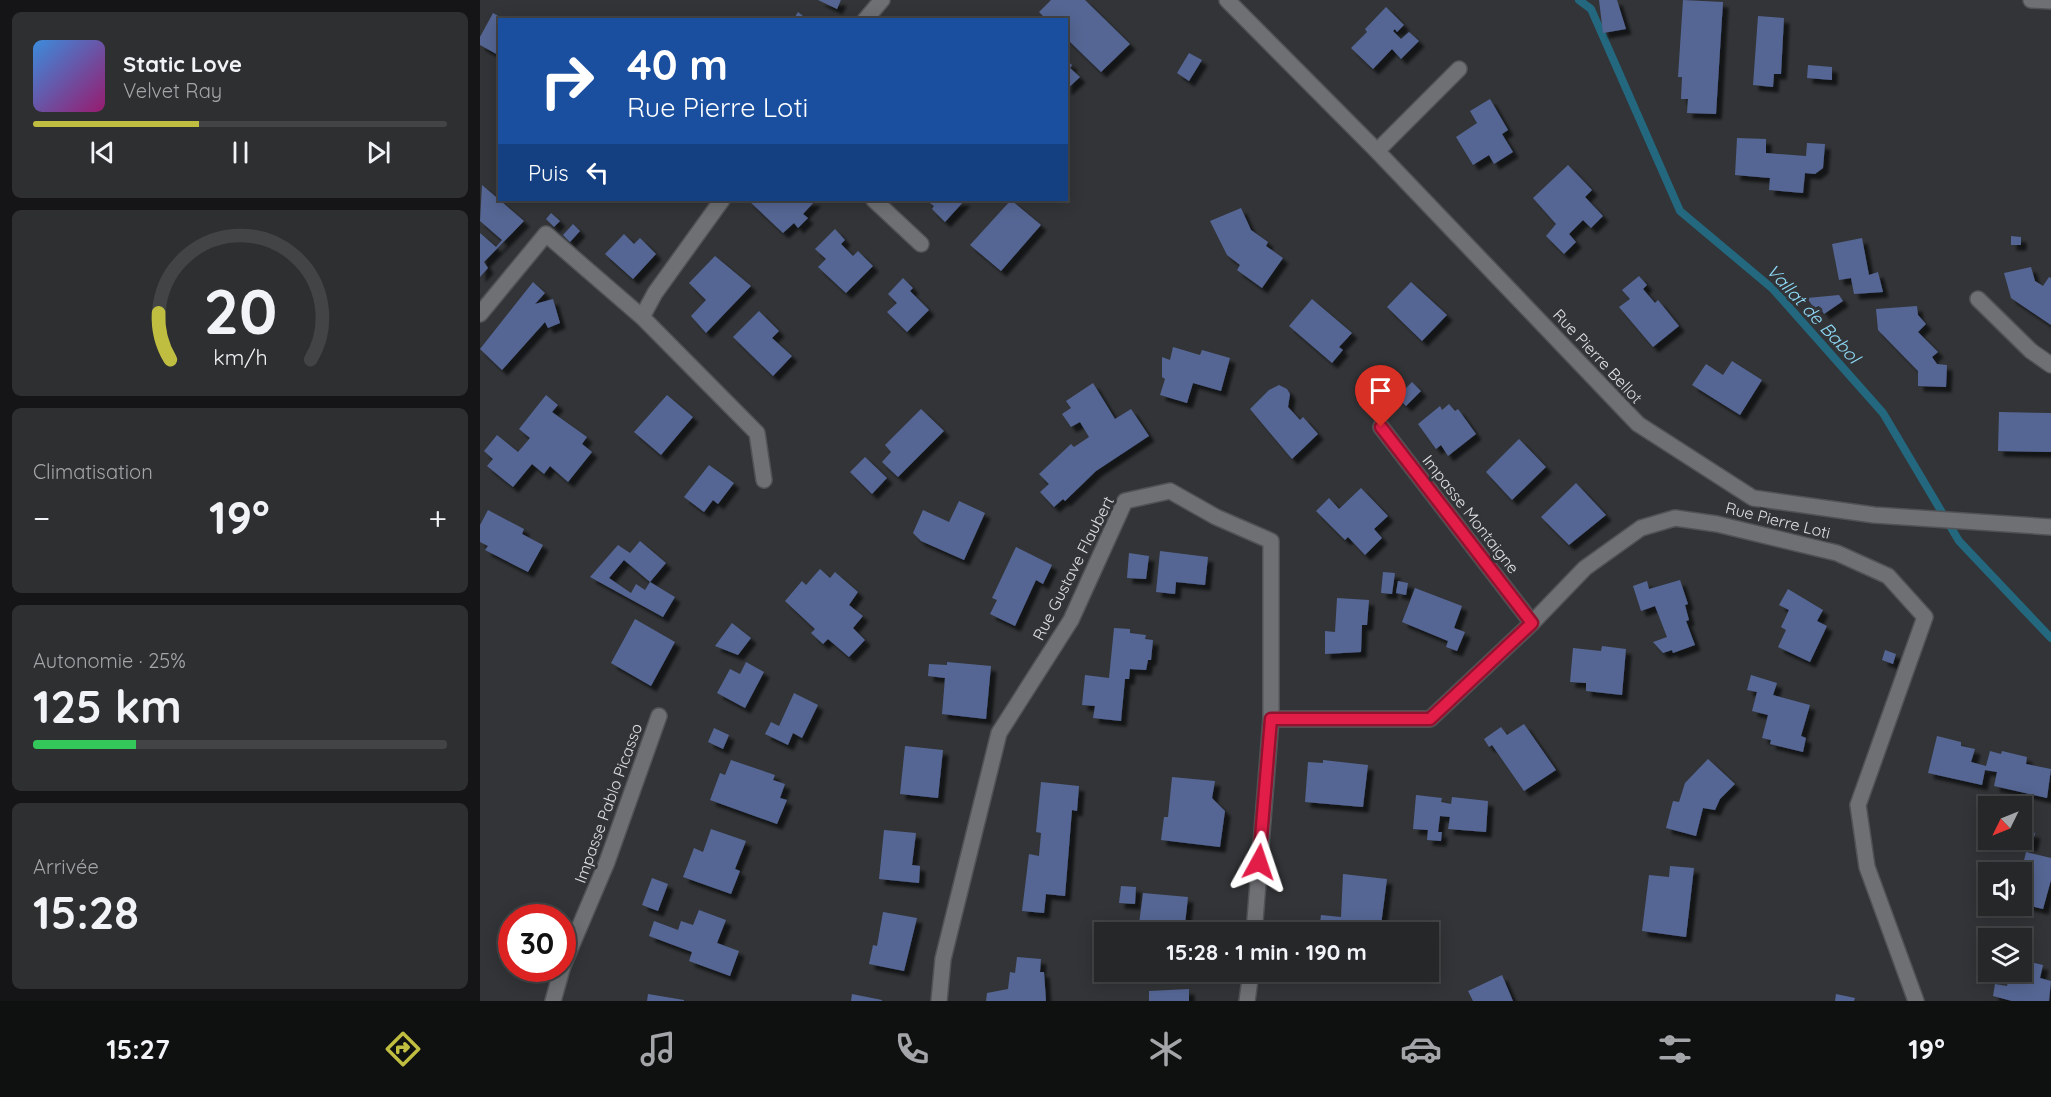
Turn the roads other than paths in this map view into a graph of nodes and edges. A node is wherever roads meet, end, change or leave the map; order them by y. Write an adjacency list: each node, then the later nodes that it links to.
1 (882, 0): 5 (street)
2 (1227, 0): 7 (street, Rue Pierre Bellot)
3 (2031, 0): 4 (street)
4 (2051, 1)
5 (868, 18)
6 (1459, 69): 7 (street)
7 (1377, 151): 17 (street, Rue Pierre Bellot)
8 (721, 201): 13 (street)
9 (875, 201): 10 (street)
10 (921, 244)
11 (1978, 299): 14 (street)
12 (480, 314): 13 (street)
13 (642, 317): 16 (street)
14 (2051, 365)
15 (1381, 427): 18 (street, Impasse Montaigne)
16 (764, 480)
17 (2051, 526)
18 (1532, 623): 20 (street, Rue Pierre Loti); 28 (street, Rue Pierre Loti)
19 (659, 716): 22 (street, Impasse Pablo Picasso)
20 (1271, 719): 21 (street); 27 (street, Rue Gustave Flaubert)
21 (1255, 922)
22 (576, 935)
23 (558, 982): 26 (street, Impasse Pablo Picasso)
24 (1251, 982): 25 (street)
25 (1250, 999)
26 (553, 1001)
27 (939, 1001)
28 (1916, 1001)

